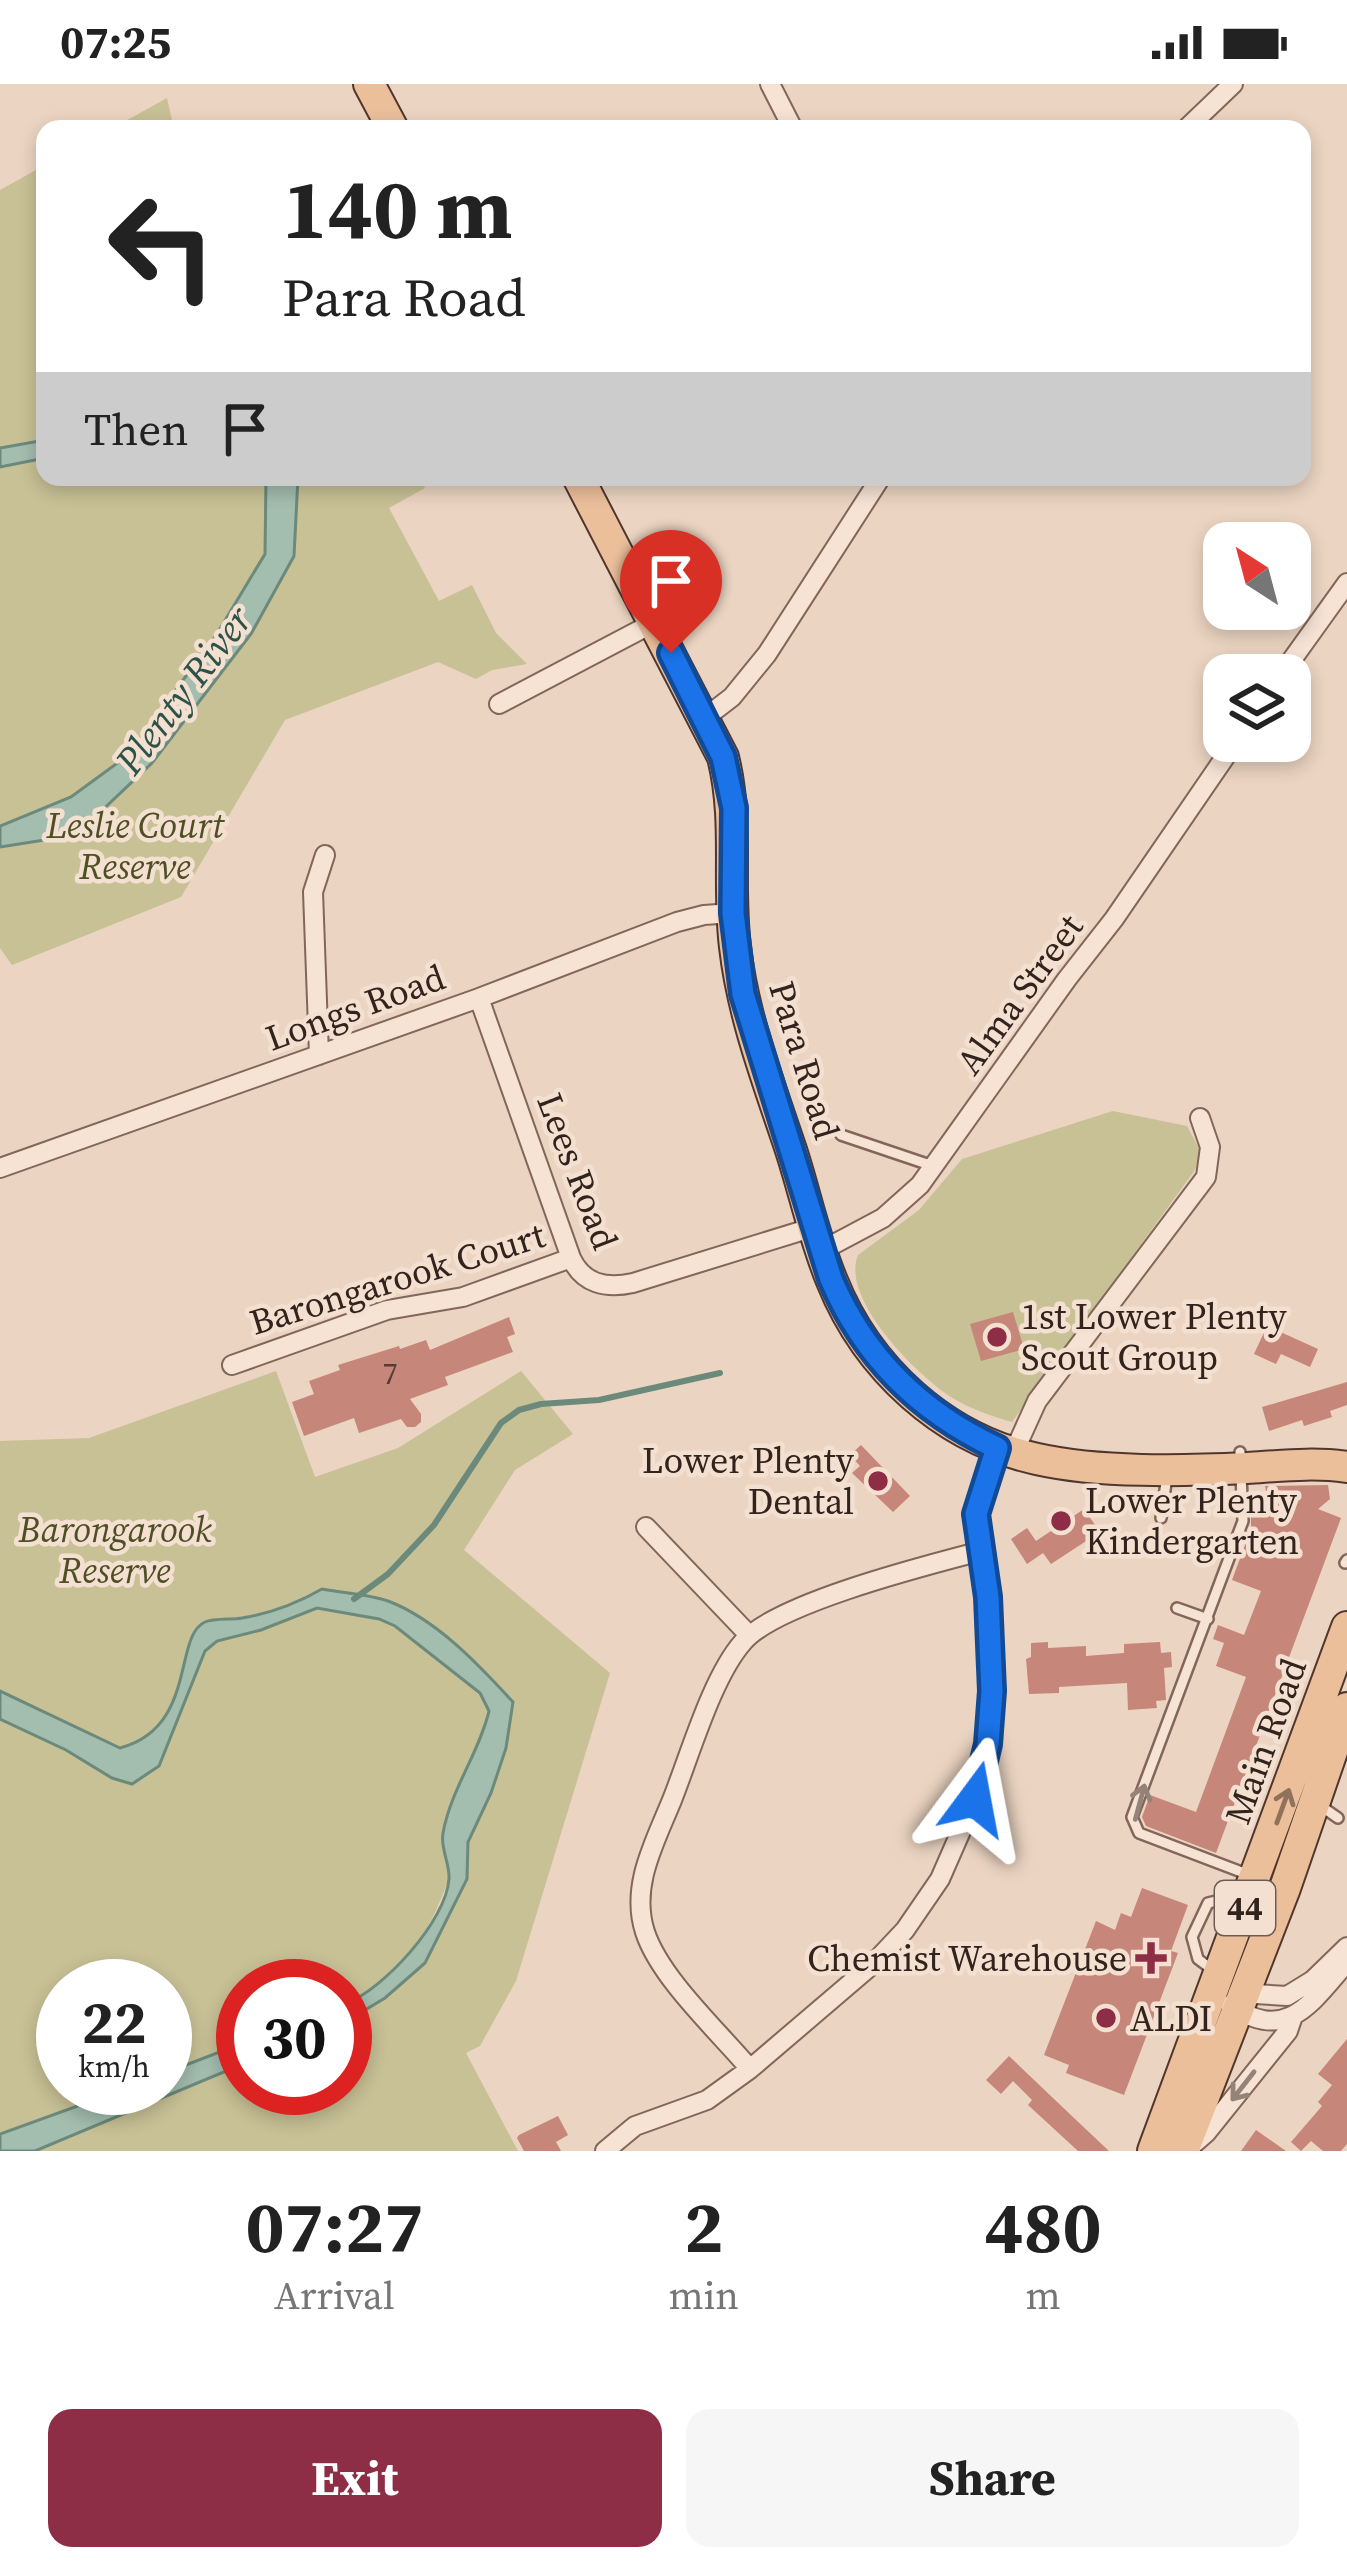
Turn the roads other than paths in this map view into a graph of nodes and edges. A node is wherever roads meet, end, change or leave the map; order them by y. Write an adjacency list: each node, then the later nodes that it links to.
1 (369, 84): 4 (main road)
2 (770, 84): 5 (street)
3 (1233, 84): 6 (street)
4 (388, 120)
5 (788, 120)
6 (1195, 120)
7 (583, 486): 10 (main road, Para Road)
8 (875, 486): 13 (street)
9 (1347, 583): 11 (street)
10 (655, 622): 12 (street); 13 (main road, Para Road)
11 (1296, 654)
12 (499, 704)
13 (710, 726): 16 (main road, Para Road)
14 (1222, 762): 21 (street, Alma Street)
15 (325, 855): 18 (street)
16 (733, 913): 17 (street, Longs Road); 23 (main road, Para Road)
17 (479, 998): 18 (street, Longs Road); 24 (street, Lees Road)
18 (319, 1055): 22 (street, Longs Road)
19 (1200, 1118): 26 (street)
20 (842, 1135): 21 (lane)
21 (935, 1167): 23 (street, Alma Street)
22 (0, 1168)
23 (818, 1239): 24 (street, Lees Road); 26 (main road, Para Road)
24 (571, 1258): 25 (street, Barongarook Court)
25 (242, 1368)
26 (1005, 1451): 29 (main road, Para Road); 32 (street)
27 (1240, 1460): 28 (main road, Para Road); 29 (main road, Para Road); 34 (lane)
28 (1343, 1464)
29 (1169, 1467): 30 (lane)
30 (1161, 1518)
31 (646, 1528): 36 (street)
32 (981, 1551): 36 (street); 44 (street)
33 (1177, 1608): 34 (lane)
34 (1208, 1619): 38 (lane, one-way to 34)
35 (1347, 1627): 38 (main road, Main Road / 44, one-way to 35)
36 (749, 1635): 44 (street)
37 (1347, 1708): 38 (main road, Main Road / 44)
38 (1263, 1889): 41 (main road, Main Road / 44); 42 (main road, Main Road / 44)
39 (1347, 1947): 42 (street)
40 (1347, 1962): 43 (street)
41 (1216, 1984): 42 (street); 46 (main road, Main Road / 44)
42 (1242, 2002): 43 (street); 47 (main road, Main Road / 44)
43 (1293, 2016): 47 (street, one-way to 47)
44 (751, 2069): 45 (street)
45 (605, 2151)
46 (1153, 2151)
47 (1184, 2151)

